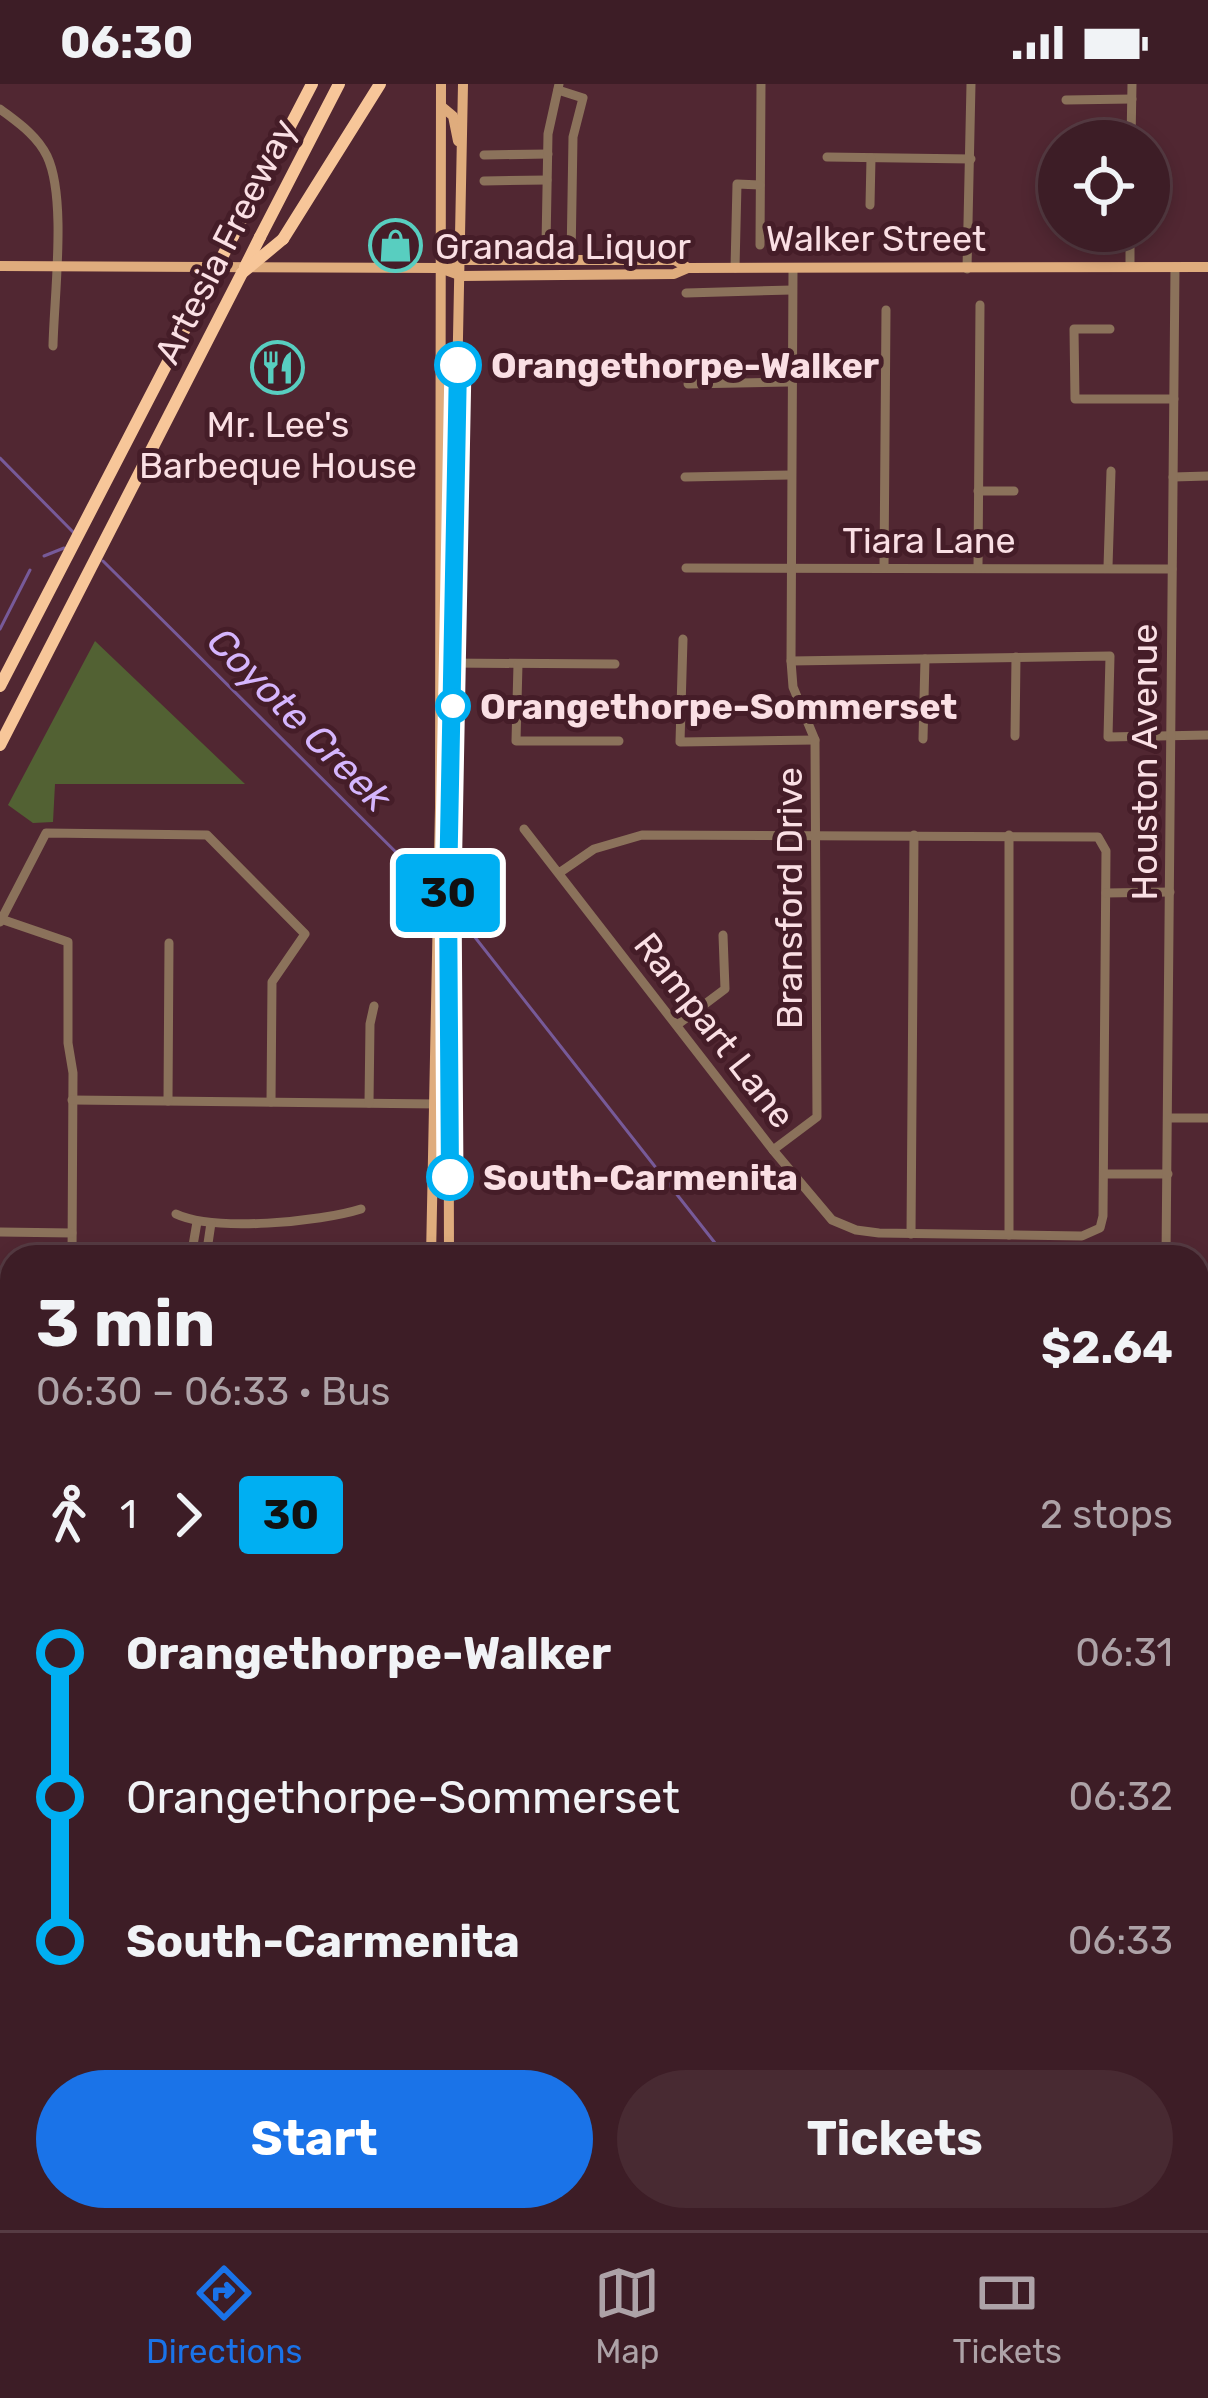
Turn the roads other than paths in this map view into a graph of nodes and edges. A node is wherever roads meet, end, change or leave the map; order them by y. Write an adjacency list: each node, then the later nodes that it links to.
1 (312, 84): 75 (highway, Artesia Freeway, bridge)
2 (339, 84): 42 (highway, Artesia Freeway, bridge)
3 (380, 84): 42 (highway, bridge)
4 (441, 84): 12 (main road)
5 (464, 84): 20 (main road)
6 (761, 84): 24 (street)
7 (970, 84): 19 (street)
8 (1132, 84): 10 (street)
9 (558, 87): 15 (street); 23 (street)
10 (1132, 99): 11 (street); 14 (street)
11 (1066, 100)
12 (441, 106): 20 (main road); 38 (main road)
13 (0, 109): 33 (street)
14 (1132, 120)
15 (548, 154): 16 (street); 22 (street)
16 (484, 155)
17 (827, 157): 18 (street)
18 (871, 158): 19 (street); 25 (street)
19 (970, 159): 40 (street)
20 (463, 168): 29 (main road)
21 (484, 181): 22 (street)
22 (547, 182): 23 (street); 26 (street)
23 (572, 183): 30 (street)
24 (760, 185): 27 (street); 39 (street)
25 (870, 205)
26 (546, 244)
27 (760, 244)
28 (1130, 252): 35 (street)
29 (463, 260): 30 (main road, Walker Street); 38 (main road, Walker Street); 44 (main road)
30 (571, 260): 31 (main road, Walker Street)
31 (595, 260): 34 (main road, Walker Street); 43 (main road)
32 (0, 266): 33 (main road, Walker Street)
33 (54, 266): 38 (main road, Walker Street); 50 (street)
34 (616, 267): 39 (main road, Walker Street); 43 (main road, Walker Street)
35 (1130, 267): 36 (main road, Walker Street); 40 (main road, Walker Street)
36 (1174, 267): 37 (main road, Walker Street); 53 (street, Houston Avenue)
37 (1208, 267)
38 (440, 268): 44 (main road, Walker Street); 71 (main road)
39 (735, 268): 41 (main road, Walker Street)
40 (968, 268): 41 (main road, Walker Street)
41 (793, 270): 45 (street, Bransford Drive)
42 (242, 273): 82 (highway, Artesia Freeway)
43 (556, 274): 44 (main road, Walker Street)
44 (462, 276): 72 (main road)
45 (792, 290): 46 (street); 51 (street, Bransford Drive)
46 (686, 293)
47 (980, 305): 59 (street)
48 (886, 310): 64 (street)
49 (1110, 329): 53 (street)
50 (53, 346)
51 (790, 382): 52 (street); 55 (street, Bransford Drive)
52 (688, 384)
53 (1174, 399): 58 (street, Houston Avenue)
54 (1111, 471): 62 (street)
55 (791, 476): 57 (street); 61 (street, Bransford Drive)
56 (1208, 476): 58 (street)
57 (685, 477)
58 (1173, 477): 66 (street, Houston Avenue)
59 (978, 491): 60 (street); 65 (street)
60 (1014, 491)
61 (790, 567): 63 (street, Tiara Lane); 64 (street, Tiara Lane); 70 (street, Bransford Drive)
62 (1108, 567): 65 (street, Tiara Lane); 66 (street, Tiara Lane)
63 (686, 568)
64 (884, 568): 65 (street, Tiara Lane)
65 (977, 568)
66 (1172, 569): 78 (street, Houston Avenue)
67 (683, 639): 80 (street)
68 (1016, 657): 69 (street); 77 (street); 78 (street)
69 (925, 659): 70 (street); 79 (street)
70 (791, 661): 80 (street, Bransford Drive)
71 (438, 663): 72 (street); 87 (main road)
72 (453, 663): 73 (street); 87 (main road)
73 (518, 664): 74 (street); 81 (street)
74 (615, 664)
75 (0, 686)
76 (1208, 735): 78 (street)
77 (1015, 736)
78 (1171, 736): 89 (street, Houston Avenue)
79 (923, 739)
80 (815, 740): 84 (street, Bransford Drive)
81 (619, 741)
82 (0, 746)
83 (524, 829): 88 (street, Rampart Lane)
84 (816, 835): 85 (street); 88 (street); 105 (street, Bransford Drive)
85 (914, 835): 86 (street); 114 (street)
86 (1009, 835): 90 (street); 115 (street)
87 (444, 839): 94 (main road)
88 (559, 873): 96 (street, Rampart Lane)
89 (1170, 892): 90 (street); 103 (street, Houston Avenue)
90 (1106, 893): 106 (street)
91 (1, 921): 97 (street); 99 (street)
92 (723, 934): 96 (street)
93 (169, 943): 98 (street)
94 (442, 974): 101 (main road); 102 (main road)
95 (374, 1006): 100 (street)
96 (677, 1025): 105 (street, Rampart Lane)
97 (72, 1100): 98 (street); 113 (street)
98 (168, 1101): 99 (street)
99 (271, 1102): 100 (street)
100 (369, 1103): 101 (street)
101 (433, 1104): 102 (street); 119 (main road)
102 (451, 1104): 120 (main road)
103 (1168, 1118): 104 (street); 107 (street, Houston Avenue)
104 (1208, 1118)
105 (773, 1150): 114 (street, Rampart Lane)
106 (1104, 1174): 107 (street); 115 (street, Rampart Lane)
107 (1168, 1174): 121 (street, Houston Avenue)
108 (361, 1208): 111 (street)
109 (176, 1214): 110 (street)
110 (197, 1222): 111 (street); 117 (street)
111 (211, 1223): 118 (street)
112 (0, 1232): 113 (street)
113 (72, 1233): 116 (street)
114 (911, 1234): 115 (street, Rampart Lane)
115 (1009, 1235)
116 (72, 1245)
117 (193, 1245)
118 (208, 1245)
119 (431, 1245)
120 (449, 1245)
121 (1166, 1245)

